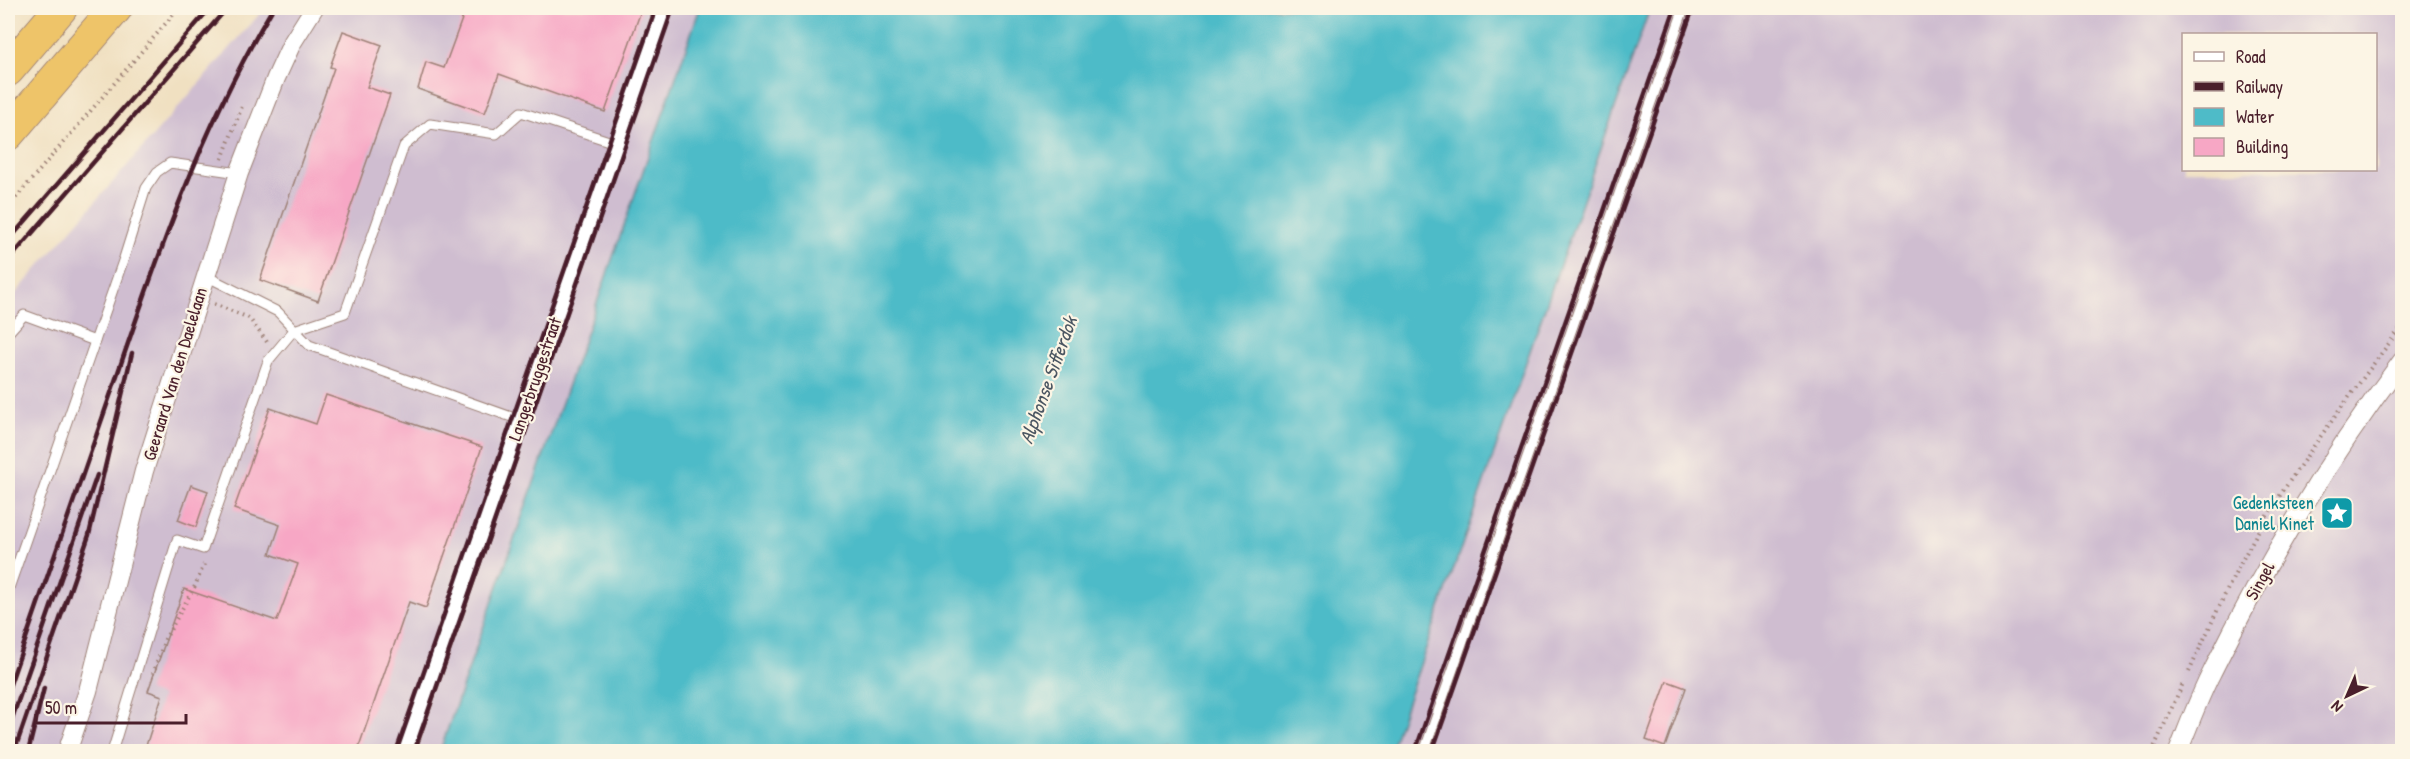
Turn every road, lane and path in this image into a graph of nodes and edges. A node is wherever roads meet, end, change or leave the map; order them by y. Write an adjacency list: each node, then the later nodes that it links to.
1 (61, 8): 7 (highway)
2 (116, 8): 8 (highway)
3 (179, 8): 11 (path)
4 (314, 8): 10 (street, Geeraard Van den Daelelaan)
5 (664, 8): 9 (street, Langerbruggestraat)
6 (1683, 8): 22 (lane)
7 (8, 70)
8 (8, 134)
9 (618, 144): 13 (lane); 17 (street, Langerbruggestraat)
10 (239, 173): 12 (street, Geeraard Van den Daelelaan); 15 (lane)
11 (8, 207)
12 (206, 276): 13 (lane); 19 (street, Geeraard Van den Daelelaan)
13 (294, 330): 17 (lane); 20 (lane)
14 (8, 333): 15 (lane)
15 (95, 341): 18 (lane)
16 (2403, 361): 23 (street, Singel)
17 (520, 420): 21 (street, Langerbruggestraat)
18 (8, 591)
19 (67, 752)
20 (112, 752)
21 (406, 752)
22 (1424, 752)
23 (2178, 752)

